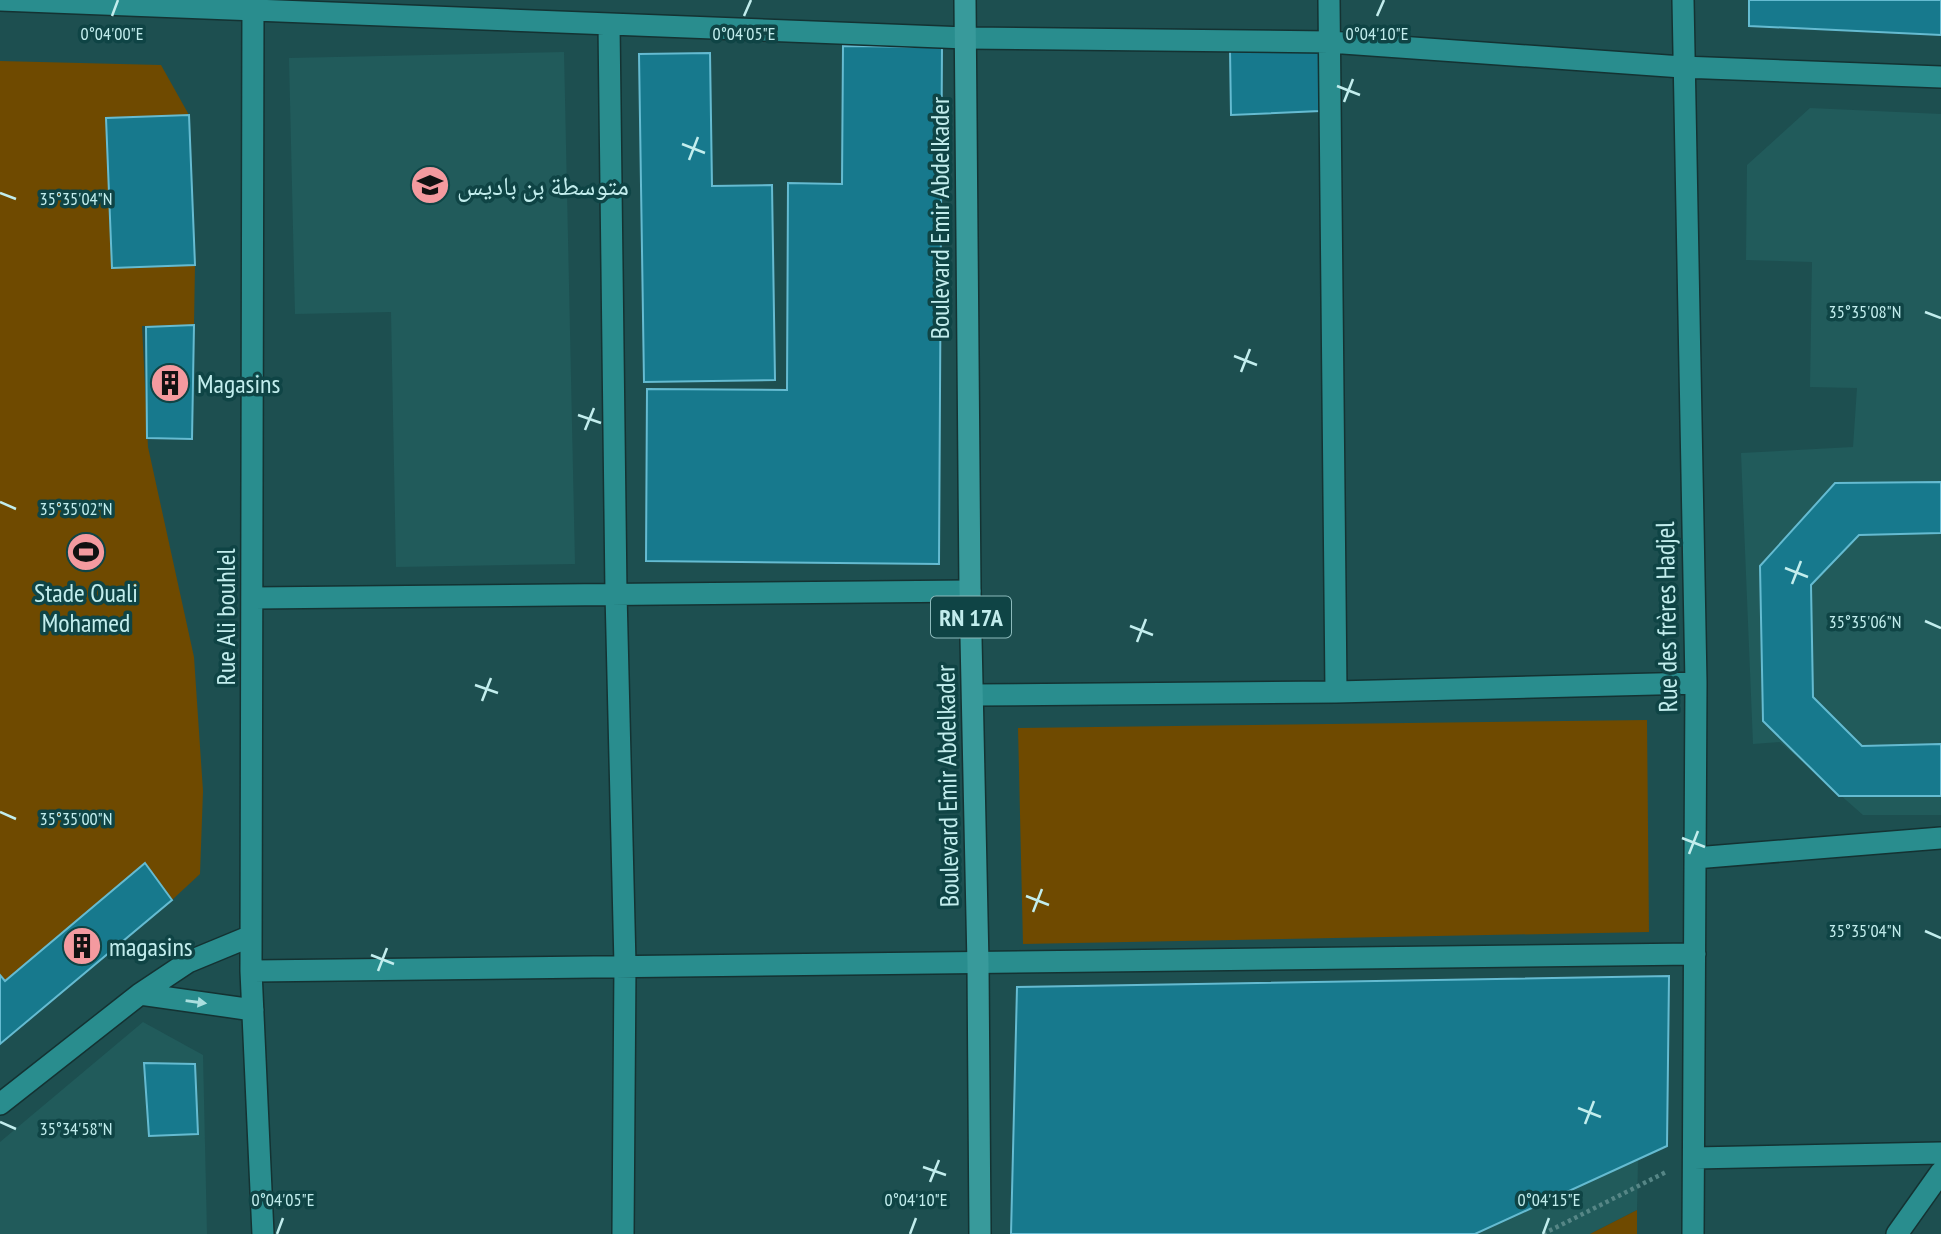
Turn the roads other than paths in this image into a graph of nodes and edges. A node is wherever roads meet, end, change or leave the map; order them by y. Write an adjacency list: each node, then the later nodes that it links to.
1 (0, 0): 5 (street)
2 (965, 0): 7 (main road, Boulevard Emir Abdelkader / RN 17A)
3 (1329, 0): 8 (street)
4 (1683, 0): 9 (street, Rue des frères Hadjel)
5 (253, 5): 6 (street); 13 (street, Rue Ali bouhlel)
6 (608, 24): 7 (street); 12 (street)
7 (965, 38): 8 (street); 11 (main road, Boulevard Emir Abdelkader / RN 17A)
8 (1329, 42): 9 (street); 15 (street)
9 (1682, 66): 10 (street); 14 (street, Rue des frères Hadjel)
10 (1941, 77)
11 (970, 591): 12 (street); 16 (main road, Boulevard Emir Abdelkader / RN 17A)
12 (616, 593): 13 (street); 22 (street)
13 (253, 598): 19 (street, Rue Ali bouhlel)
14 (1696, 683): 15 (street); 18 (street, Rue des frères Hadjel)
15 (1336, 692): 16 (street)
16 (973, 695): 21 (main road, Boulevard Emir Abdelkader / RN 17A)
17 (1941, 838): 18 (street)
18 (1695, 858): 20 (street, Rue des frères Hadjel)
19 (251, 936): 23 (street, Rue Ali bouhlel); 24 (street)
20 (1695, 954): 21 (street); 28 (street, Rue des frères Hadjel)
21 (978, 964): 22 (street); 32 (main road, Boulevard Emir Abdelkader / RN 17A)
22 (625, 965): 23 (street); 31 (street)
23 (251, 971): 25 (street, Rue Ali bouhlel)
24 (140, 994): 25 (street, one-way to 25); 26 (street)
25 (253, 1010): 30 (street, Rue Ali bouhlel)
26 (0, 1104)
27 (1941, 1153): 28 (street)
28 (1694, 1158): 33 (street, Rue des frères Hadjel)
29 (1941, 1172): 34 (street)
30 (263, 1234)
31 (623, 1234)
32 (980, 1234)
33 (1693, 1234)
34 (1897, 1234)

